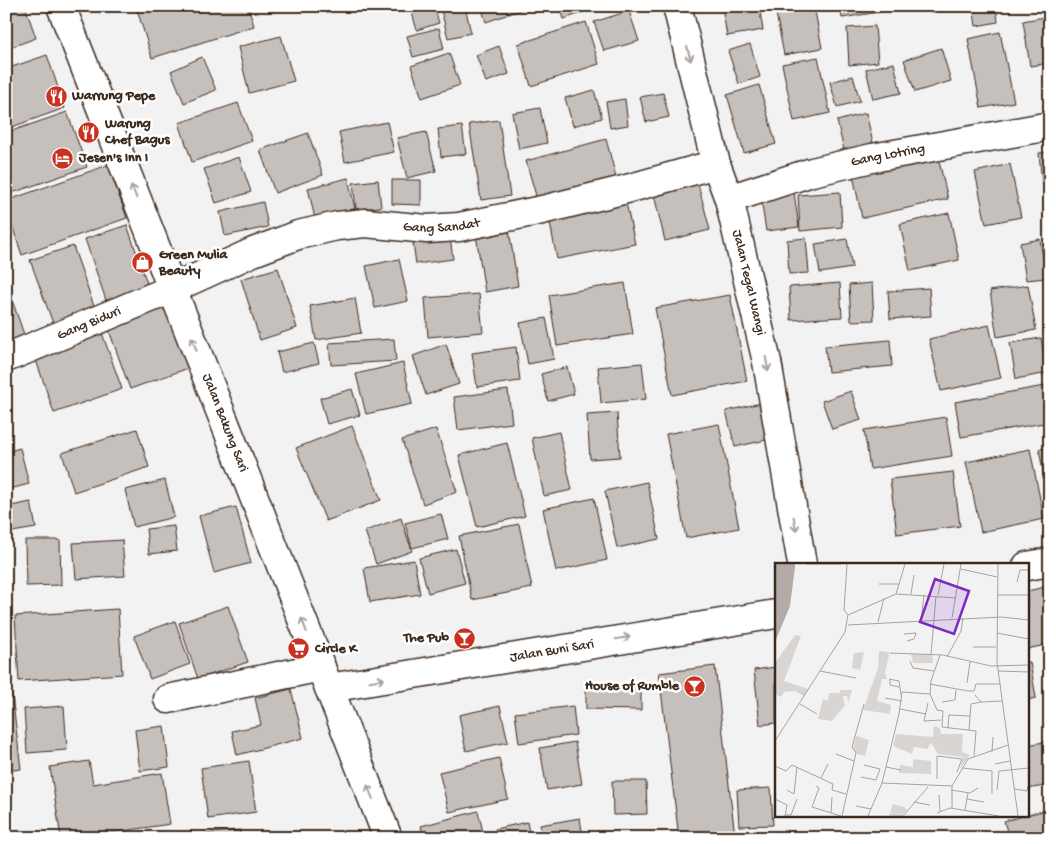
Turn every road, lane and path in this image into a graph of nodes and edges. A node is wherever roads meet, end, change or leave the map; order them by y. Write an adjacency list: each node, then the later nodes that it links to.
1 (61, 6): 6 (main road, Jalan Bakung Sari, one-way to 1)
2 (677, 6): 4 (main road, Jalan Tegal Wangi, one-way to 4)
3 (1050, 126): 5 (main road, Gang Lotring)
4 (716, 164): 5 (main road, Jalan Tegal Wangi); 6 (main road, Gang Sandat)
5 (729, 199): 9 (main road, Jalan Tegal Wangi, one-way to 9)
6 (172, 289): 7 (main road, Gang Biduri); 12 (main road, Jalan Bakung Sari, one-way to 6)
7 (6, 358)
8 (1050, 562): 10 (main road)
9 (802, 563)
10 (1028, 566)
11 (775, 614): 12 (main road, Jalan Buni Sari, one-way to 11)
12 (325, 678): 13 (main road, Jalan Buni Sari); 14 (main road, Jalan Bakung Sari, one-way to 12)
13 (168, 699)
14 (388, 838)

